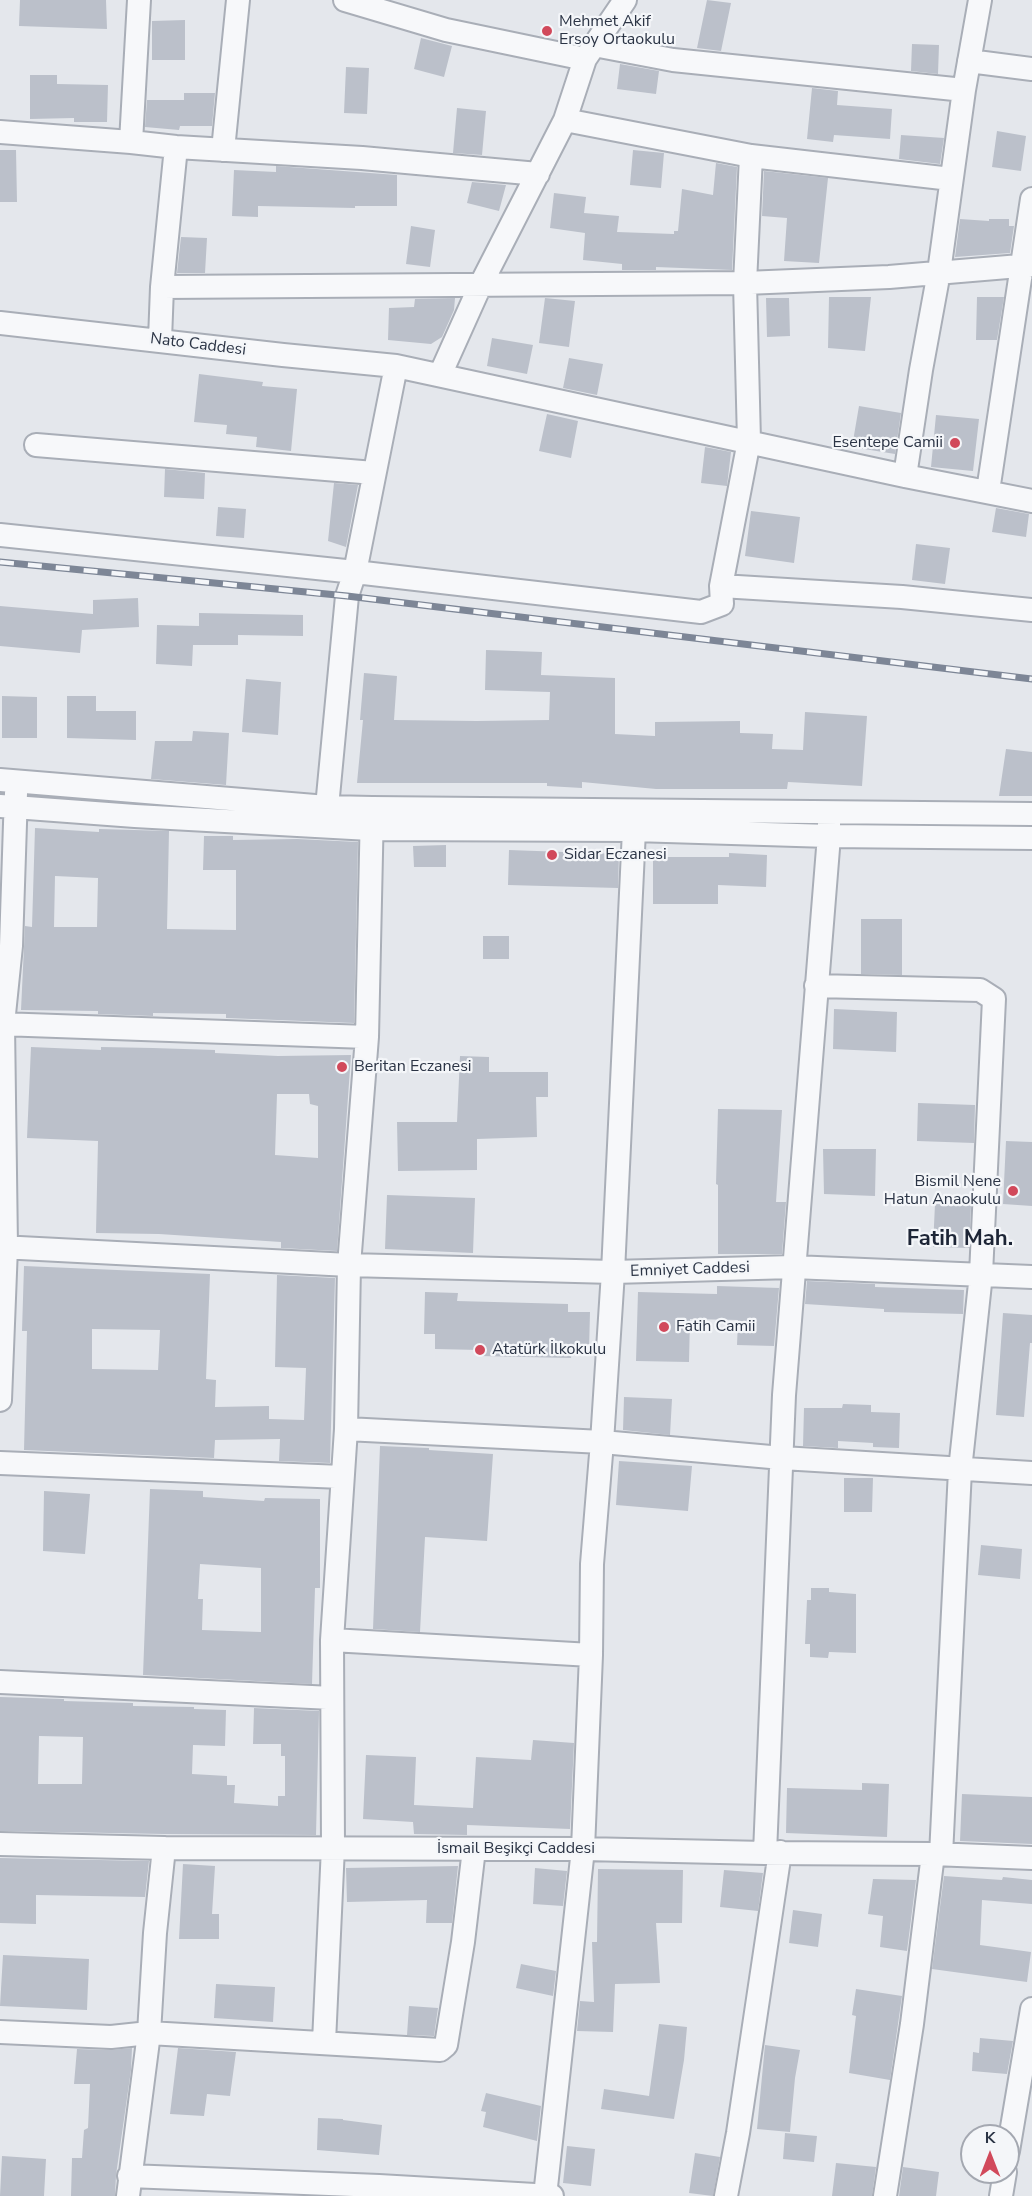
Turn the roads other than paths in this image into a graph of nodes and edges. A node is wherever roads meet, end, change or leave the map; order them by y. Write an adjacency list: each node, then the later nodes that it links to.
1 (139, 0): 12 (street)
2 (238, 0): 14 (street)
3 (345, 0): 6 (street)
4 (625, 0): 6 (street)
5 (980, 0): 7 (street)
6 (589, 52): 9 (street); 10 (street)
7 (969, 61): 8 (street); 9 (street)
8 (1032, 69)
9 (964, 90): 17 (street)
10 (565, 120): 15 (street); 16 (street)
11 (0, 132): 12 (street)
12 (131, 142): 13 (street)
13 (176, 147): 14 (street); 23 (street)
14 (223, 150): 16 (street)
15 (751, 156): 17 (street); 21 (street)
16 (538, 174): 22 (street)
17 (951, 179): 20 (street)
18 (1032, 199): 19 (street)
19 (1027, 265): 20 (street); 32 (street)
20 (939, 272): 21 (street); 31 (street)
21 (745, 283): 22 (street); 28 (street)
22 (480, 286): 23 (street); 27 (street)
23 (162, 287): 25 (street)
24 (0, 323): 25 (street, Nato Caddesi)
25 (160, 340): 26 (street, Nato Caddesi)
26 (396, 366): 27 (street, Nato Caddesi); 30 (street)
27 (440, 375): 28 (street, Nato Caddesi)
28 (748, 441): 31 (street, Nato Caddesi); 36 (street)
29 (36, 445): 30 (street)
30 (374, 473): 35 (street)
31 (905, 476): 32 (street, Nato Caddesi)
32 (988, 491): 33 (street, Nato Caddesi)
33 (1032, 501)
34 (0, 535): 35 (street)
35 (356, 572): 36 (street); 40 (street)
36 (722, 586): 37 (street)
37 (1032, 610)
38 (8, 781): 39 (street); 40 (street)
39 (8, 806): 43 (street); 48 (street)
40 (327, 807): 43 (street)
41 (829, 813): 42 (street); 43 (street); 45 (street)
42 (1032, 814)
43 (371, 819): 44 (street); 49 (street)
44 (634, 830): 45 (street); 53 (street)
45 (829, 836): 46 (street); 47 (street)
46 (1032, 838)
47 (816, 986): 52 (street); 54 (street)
48 (2, 1024): 49 (street); 50 (street)
49 (367, 1037): 51 (street)
50 (3, 1247): 51 (street, Emniyet Caddesi); 56 (street)
51 (349, 1265): 53 (street, Emniyet Caddesi); 57 (street)
52 (793, 1267): 53 (street, Emniyet Caddesi); 54 (street, Emniyet Caddesi); 59 (street)
53 (613, 1272): 58 (street)
54 (981, 1274): 55 (street, Emniyet Caddesi); 61 (street)
55 (1032, 1277)
56 (0, 1400)
57 (346, 1429): 58 (street); 63 (street)
58 (602, 1442): 59 (street); 65 (street)
59 (782, 1458): 61 (street); 73 (street)
60 (0, 1463): 63 (street)
61 (960, 1470): 62 (street); 74 (street)
62 (1032, 1473)
63 (342, 1477): 64 (street)
64 (332, 1640): 65 (street); 67 (street)
65 (591, 1655): 72 (street)
66 (0, 1683): 67 (street)
67 (332, 1698): 69 (street)
68 (0, 1844): 70 (street, İsmail Beşikçi Caddesi)
69 (333, 1847): 70 (street, İsmail Beşikçi Caddesi); 71 (street, İsmail Beşikçi Caddesi); 79 (street)
70 (164, 1848): 78 (street)
71 (474, 1849): 72 (street, İsmail Beşikçi Caddesi); 79 (street)
72 (583, 1849): 73 (street, İsmail Beşikçi Caddesi); 82 (street)
73 (772, 1853): 74 (street, İsmail Beşikçi Caddesi); 84 (street)
74 (937, 1854): 75 (street, İsmail Beşikçi Caddesi); 85 (street)
75 (1032, 1858)
76 (1032, 2009): 80 (street)
77 (0, 2032): 78 (street)
78 (149, 2033): 79 (street); 81 (street)
79 (324, 2042)
80 (1013, 2124)
81 (128, 2186): 82 (street)
82 (545, 2196): 83 (street)
83 (552, 2196)
84 (726, 2196)
85 (885, 2196)

